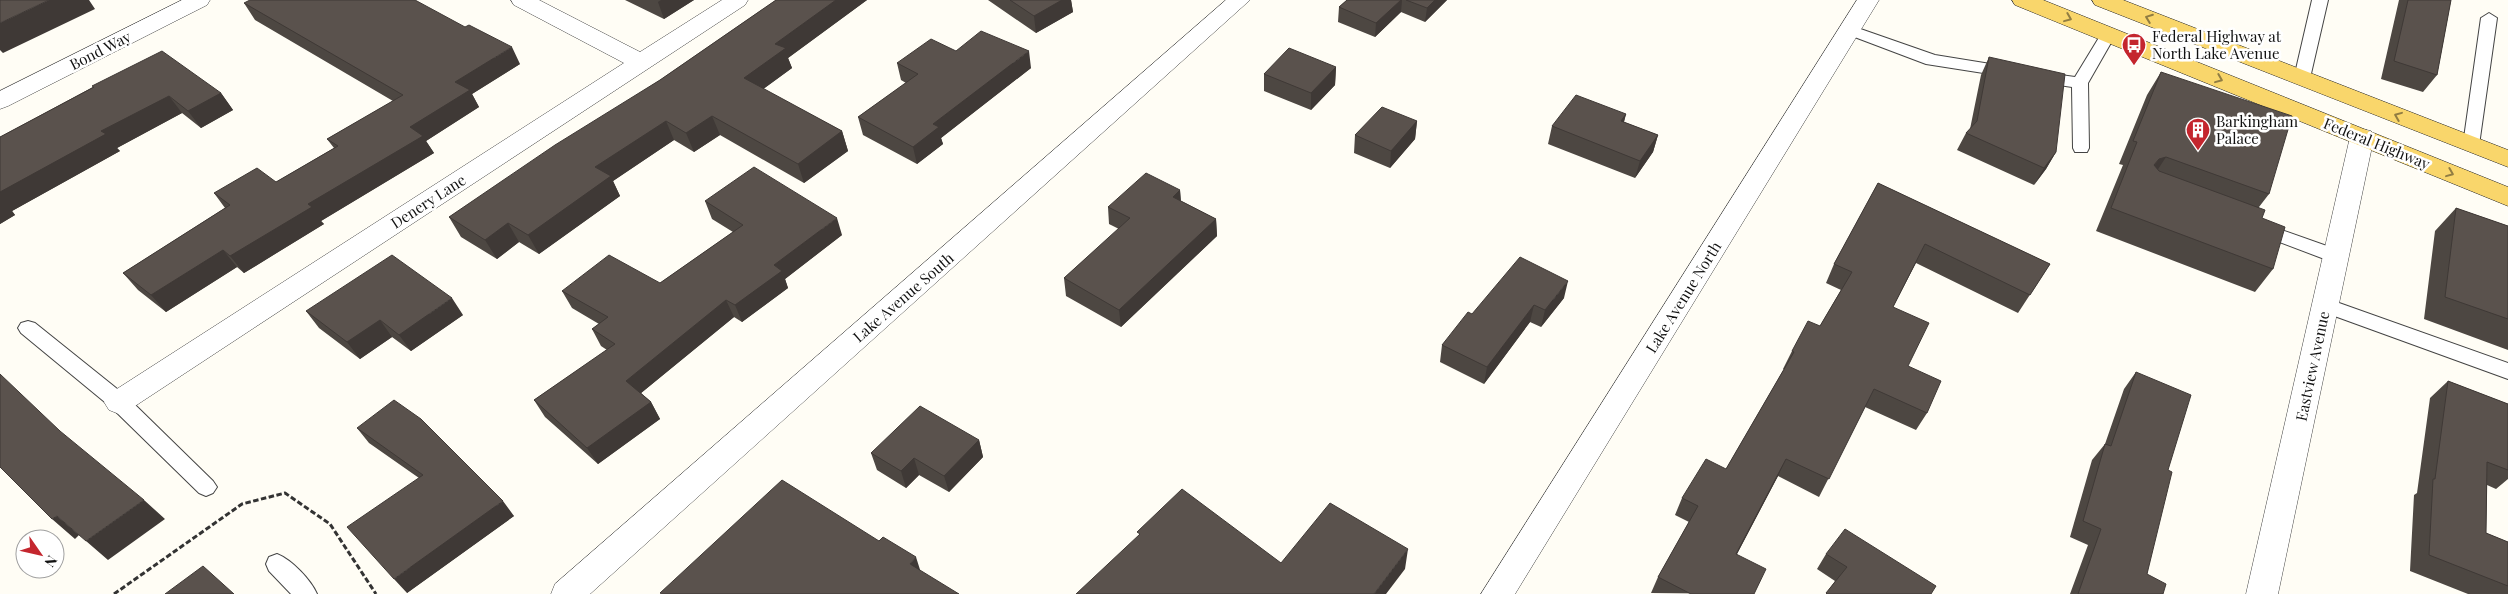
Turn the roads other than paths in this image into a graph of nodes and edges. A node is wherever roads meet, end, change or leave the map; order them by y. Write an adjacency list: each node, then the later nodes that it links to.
1 (199, 0): 15 (street, Bond Way)
2 (522, 0): 12 (street)
3 (737, 0): 12 (street, Denery Lane)
4 (1239, 0): 30 (street, Lake Avenue South)
5 (1868, 0): 10 (street, Lake Avenue North)
6 (2023, 0): 11 (main road, Federal Highway, one-way to 11)
7 (2103, 0): 13 (main road, one-way to 7)
8 (2320, 0): 13 (lane)
9 (2489, 18): 17 (lane)
10 (1849, 30): 14 (lane); 31 (street, Lake Avenue North)
11 (2108, 34): 14 (lane); 16 (main road, Federal Highway, one-way to 16)
12 (641, 62): 26 (street, Denery Lane)
13 (2302, 78): 17 (main road, one-way to 13)
14 (2080, 83): 18 (lane)
15 (0, 101)
16 (2362, 137): 17 (main road); 20 (main road, Federal Highway, one-way to 20); 22 (street, Eastview Avenue)
17 (2471, 145): 19 (main road)
18 (2081, 148)
19 (2508, 159)
20 (2508, 196)
21 (2243, 222): 22 (lane)
22 (2336, 256): 23 (street, Eastview Avenue)
23 (2325, 305): 25 (lane); 32 (street, Eastview Avenue)
24 (28, 328): 26 (lane)
25 (2508, 371)
26 (119, 402): 27 (lane)
27 (206, 486)
28 (277, 564): 29 (lane)
29 (306, 594)
30 (566, 594)
31 (1497, 594)
32 (2262, 594)

